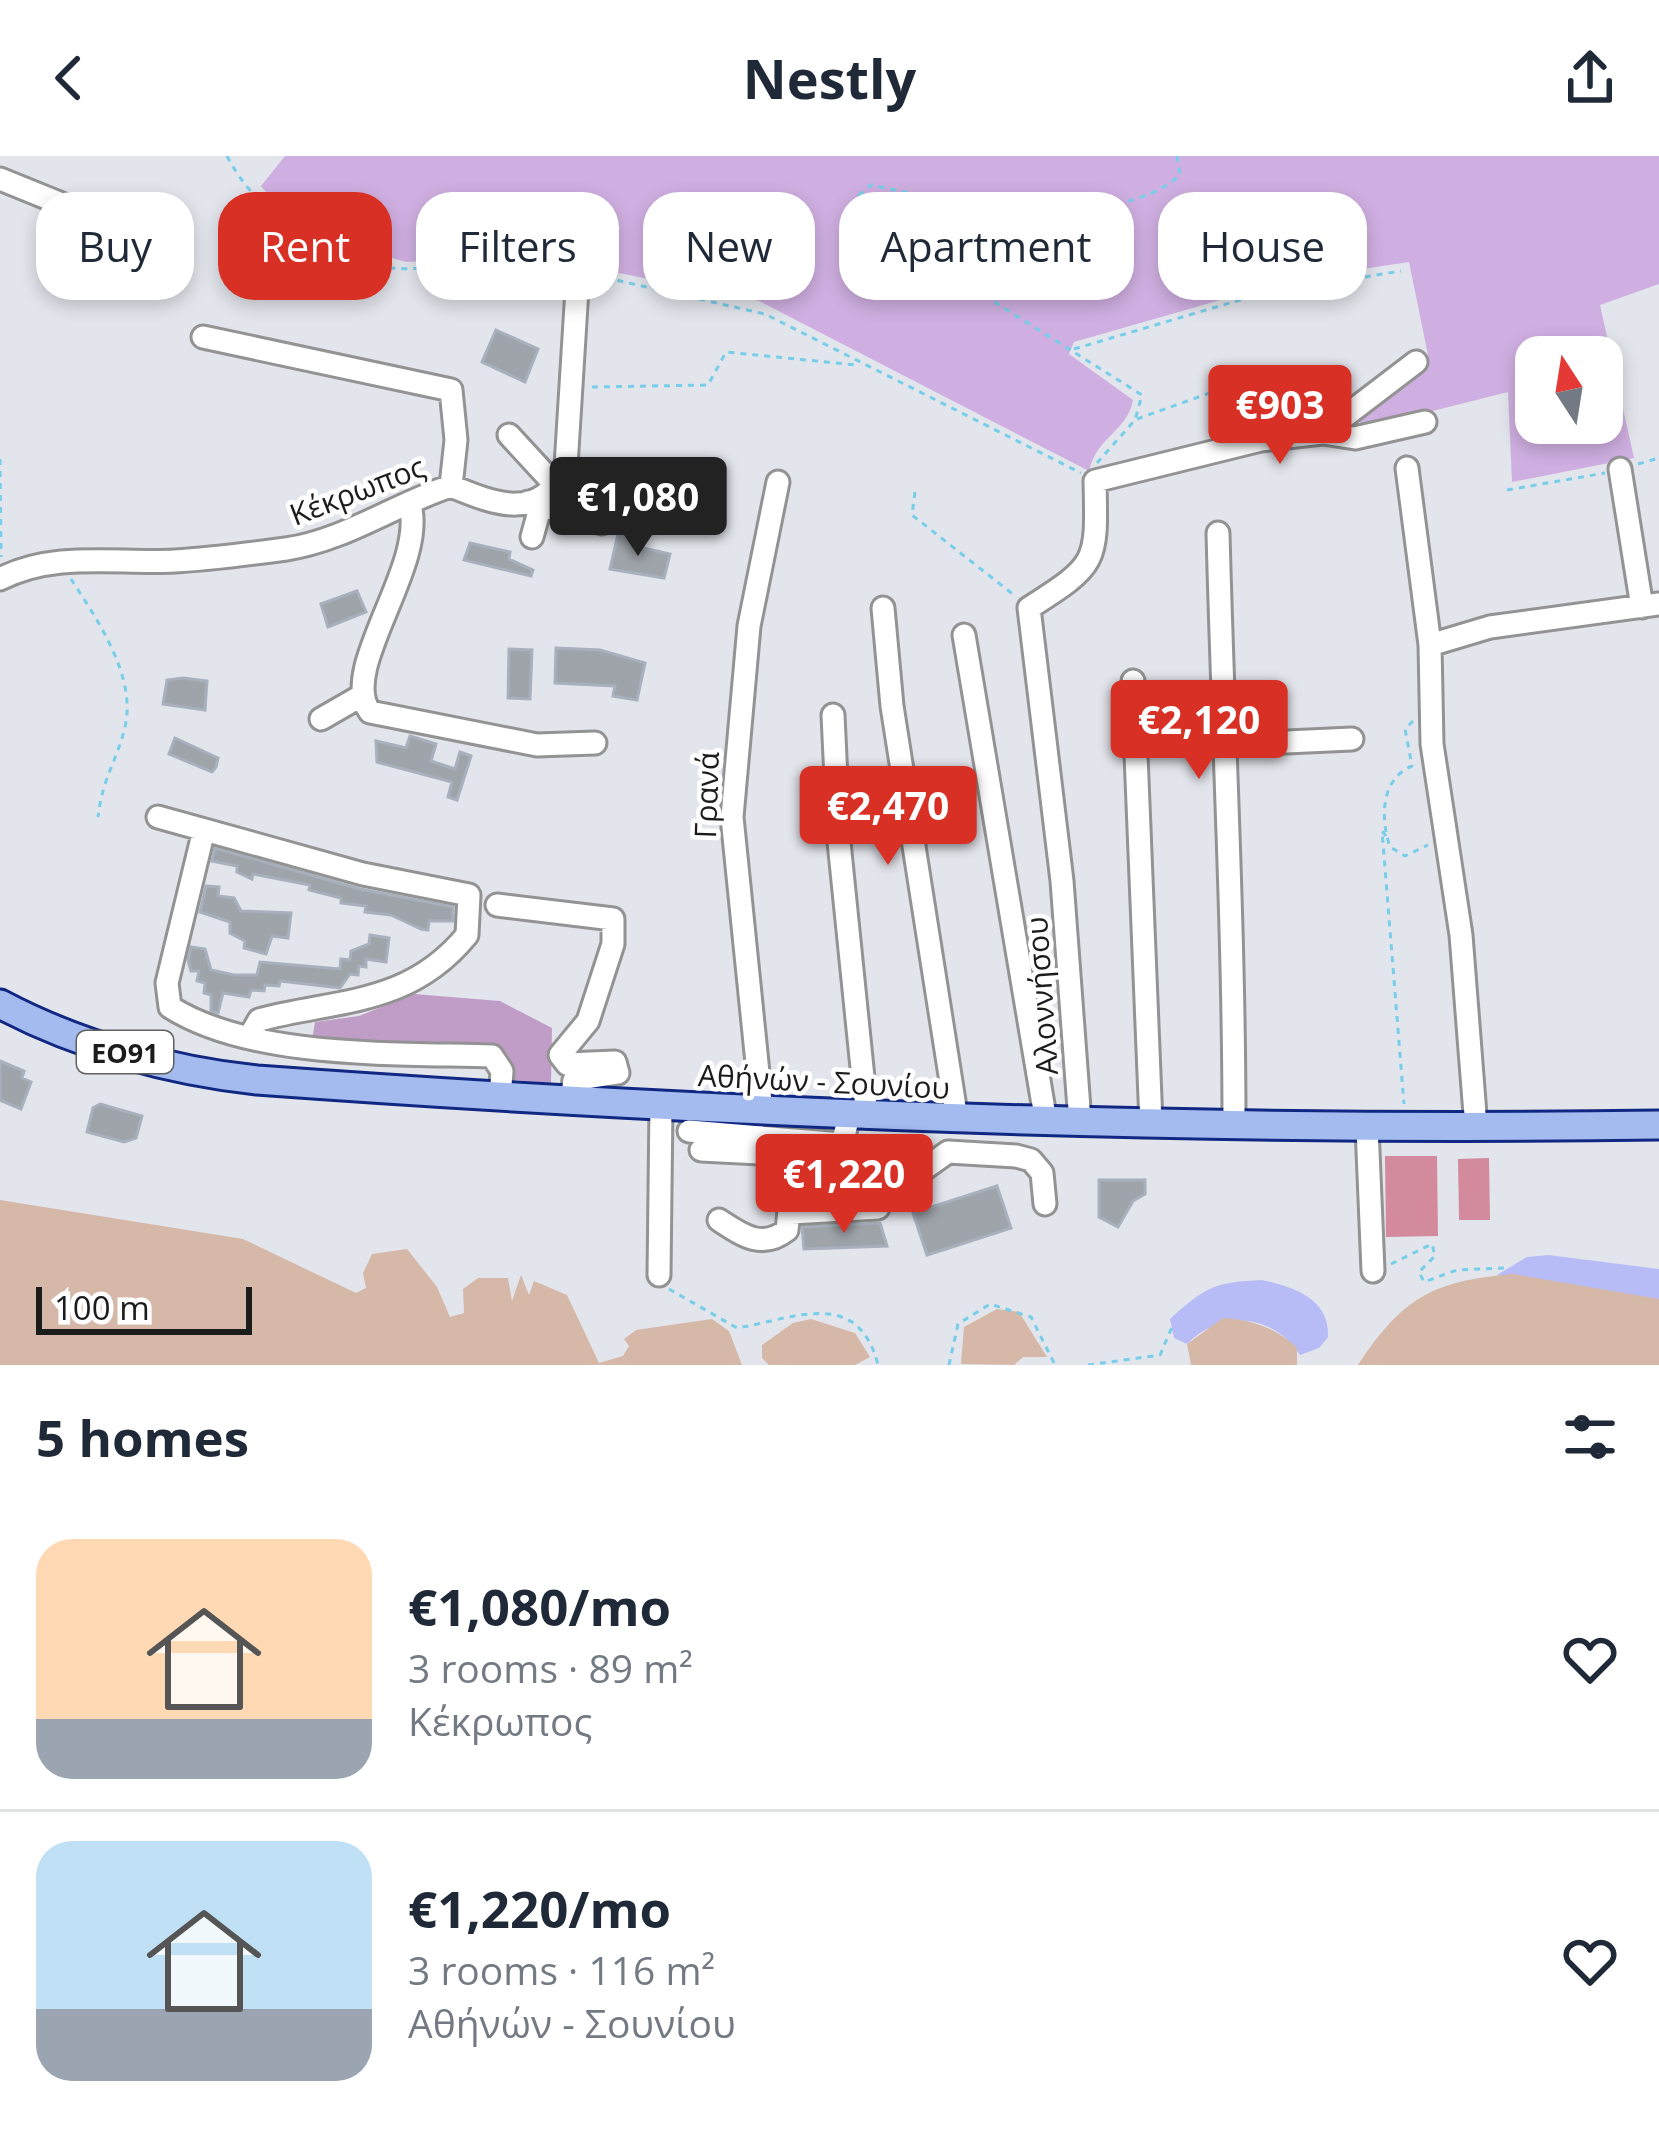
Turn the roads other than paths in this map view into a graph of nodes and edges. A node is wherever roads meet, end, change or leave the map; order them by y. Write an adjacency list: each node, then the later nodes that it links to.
1 (0, 179): 2 (street)
2 (36, 194)
3 (577, 300): 13 (street)
4 (203, 337): 12 (street)
5 (1416, 362): 7 (street)
6 (1426, 422): 7 (street)
7 (1323, 434): 43 (street, Αλοννήσου)
8 (509, 435): 13 (street)
9 (1407, 468): 23 (street)
10 (1620, 470): 20 (street)
11 (778, 482): 39 (street, Γρανά)
12 (451, 486): 14 (street, Κέκρωπος); 15 (street, Κέκρωπος)
13 (556, 486): 15 (street)
14 (410, 505): 19 (street, Κέκρωπος); 25 (street)
15 (534, 505): 16 (street, Κέκρωπος); 18 (street)
16 (602, 523)
17 (1218, 533): 30 (street)
18 (532, 537)
19 (1, 578)
20 (1651, 606): 23 (street)
21 (883, 608): 41 (street)
22 (964, 635): 42 (street, Αλοννήσου)
23 (1430, 645): 48 (street)
24 (1132, 681): 44 (street)
25 (362, 696): 27 (street); 29 (street)
26 (833, 715): 40 (street)
27 (321, 719)
28 (1352, 739): 30 (street)
29 (595, 743)
30 (1224, 745): 45 (street)
31 (158, 817): 32 (street)
32 (204, 830): 35 (street); 35 (street)
33 (497, 905): 37 (street)
34 (0, 1004): 36 (main road, Αθήνών - Σουνίου / ΕΟ91)
35 (250, 1036): 36 (street)
36 (500, 1098): 37 (main road, Αθήνών - Σουνίου / ΕΟ91)
37 (572, 1102): 38 (main road, Αθήνών - Σουνίου / ΕΟ91)
38 (661, 1106): 39 (main road, Αθήνών - Σουνίου / ΕΟ91); 58 (street)
39 (761, 1112): 40 (main road, Αθήνών - Σουνίου / ΕΟ91)
40 (858, 1116): 41 (main road, Αθήνών - Σουνίου / ΕΟ91); 50 (street)
41 (948, 1120): 42 (main road, Αθήνών - Σουνίου / ΕΟ91); 51 (street)
42 (1046, 1122): 43 (main road, Αθήνών - Σουνίου / ΕΟ91)
43 (1080, 1122): 44 (main road, Αθήνών - Σουνίου / ΕΟ91)
44 (1151, 1124): 45 (main road, Αθήνών - Σουνίου / ΕΟ91)
45 (1234, 1125): 47 (main road, Αθήνών - Σουνίου / ΕΟ91)
46 (1659, 1125): 48 (main road, Αθήνών - Σουνίου / ΕΟ91)
47 (1367, 1127): 48 (main road, Αθήνών - Σουνίου / ΕΟ91); 57 (street)
48 (1476, 1127)
49 (695, 1141): 50 (street)
50 (796, 1149): 55 (street)
51 (948, 1152): 52 (street); 53 (street)
52 (910, 1179)
53 (1045, 1204)
54 (878, 1208): 55 (street)
55 (791, 1213): 56 (street)
56 (718, 1220)
57 (1373, 1271)
58 (659, 1275)

